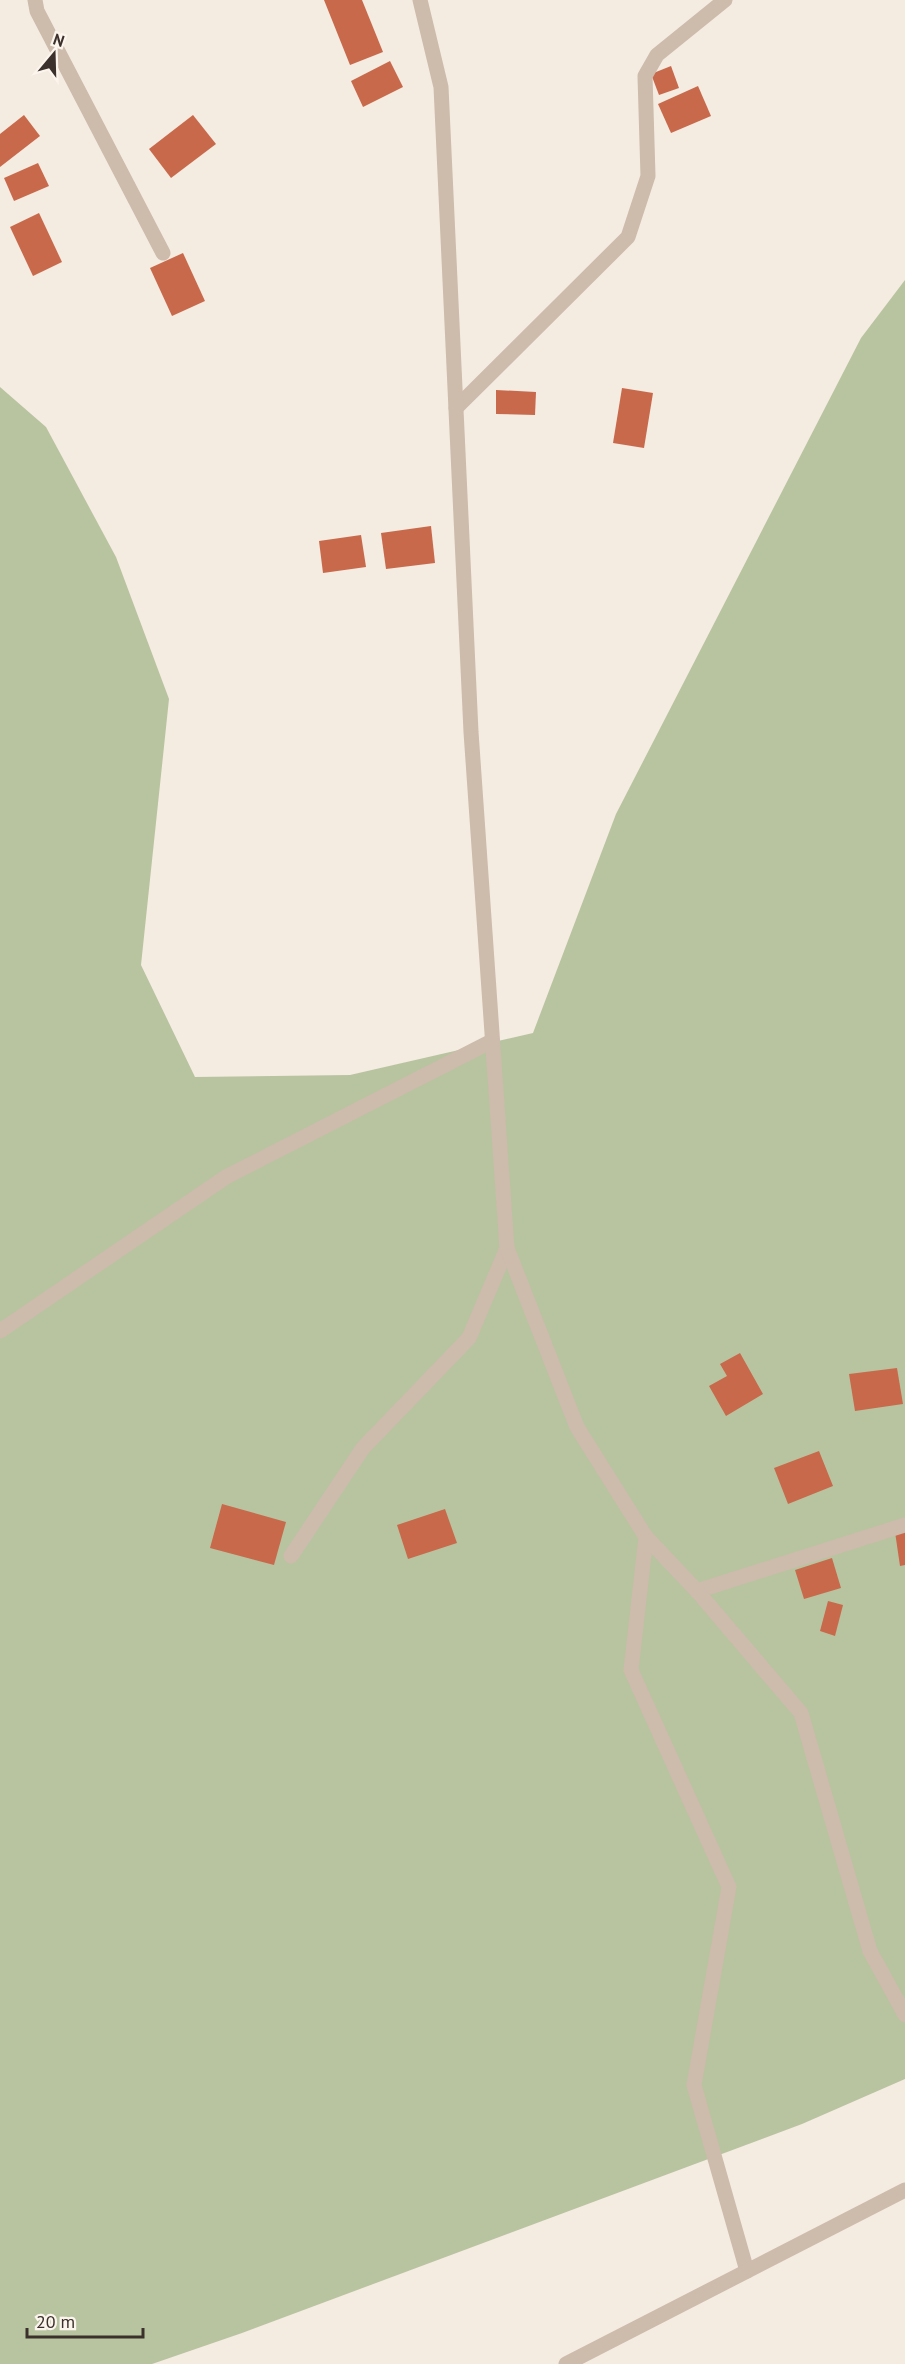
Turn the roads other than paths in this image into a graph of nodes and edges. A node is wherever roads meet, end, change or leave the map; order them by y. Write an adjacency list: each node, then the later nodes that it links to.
1 (35, 0): 4 (street)
2 (420, 0): 5 (street)
3 (725, 0): 5 (street)
4 (163, 253)
5 (456, 408): 6 (street)
6 (492, 1041): 7 (street); 8 (street)
7 (507, 1248): 10 (street); 11 (street)
8 (0, 1331)
9 (905, 1525): 12 (street)
10 (646, 1537): 12 (street); 15 (street)
11 (291, 1556)
12 (697, 1592): 13 (street)
13 (905, 2016)
14 (905, 2190): 15 (street)
15 (747, 2271): 16 (street)
16 (566, 2364)

